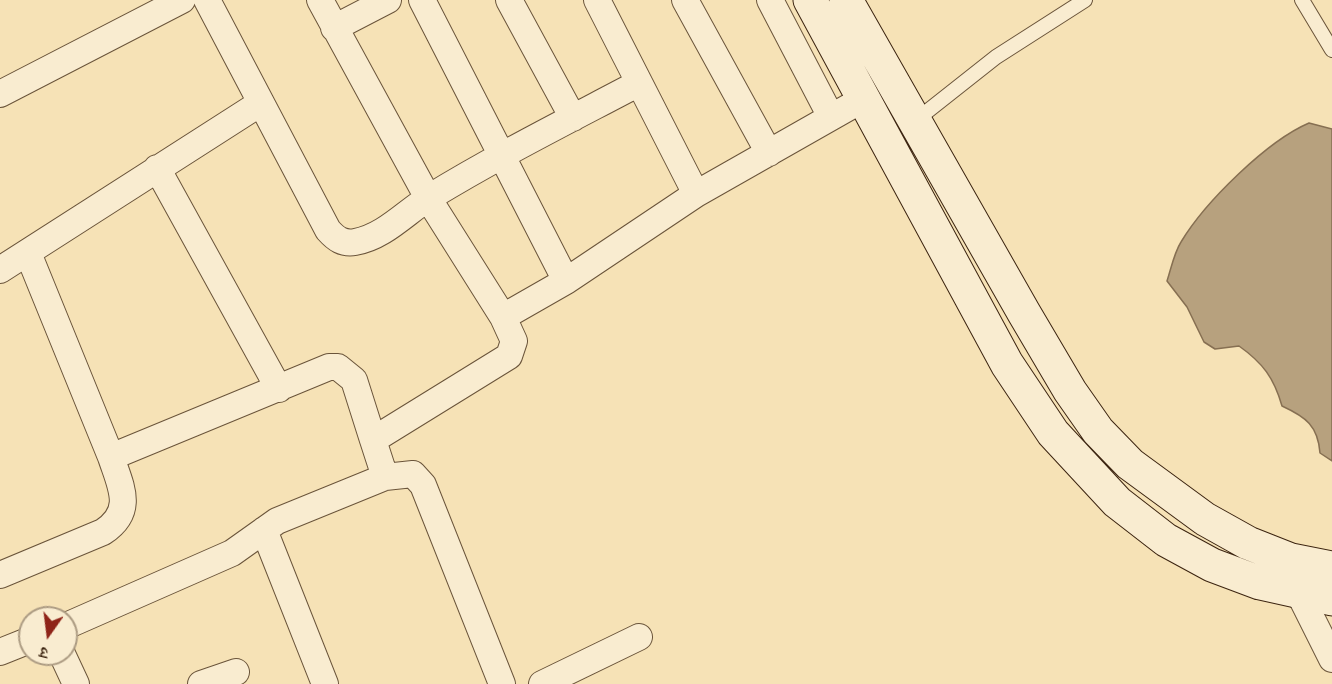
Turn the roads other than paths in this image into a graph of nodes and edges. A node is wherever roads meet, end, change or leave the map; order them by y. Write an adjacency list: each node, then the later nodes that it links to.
1 (182, 0): 14 (street)
2 (207, 0): 20 (street)
3 (320, 0): 15 (street)
4 (388, 0): 15 (street)
5 (422, 0): 25 (street)
6 (509, 0): 22 (street)
7 (597, 0): 17 (street)
8 (685, 0): 24 (street)
9 (770, 0): 21 (street)
10 (810, 0): 19 (street)
11 (846, 0): 23 (street)
12 (1085, 0): 23 (lane)
13 (1302, 0): 16 (lane)
14 (146, 9): 18 (street)
15 (334, 28): 28 (street)
16 (1332, 50)
17 (639, 82): 22 (street); 27 (street)
18 (0, 94)
19 (865, 98): 21 (street); 40 (street)
20 (259, 104): 26 (street); 28 (street)
21 (831, 117): 24 (street)
22 (573, 118): 25 (street)
23 (915, 121): 38 (street)
24 (769, 153): 27 (street)
25 (503, 156): 28 (street); 31 (street)
26 (158, 168): 29 (street); 33 (street)
27 (696, 194): 31 (street)
28 (428, 198): 32 (street)
29 (28, 253): 30 (street); 35 (street)
30 (0, 270)
31 (566, 281): 32 (street)
32 (503, 317): 34 (street)
33 (279, 389): 34 (street); 35 (street)
34 (373, 440): 36 (street)
35 (111, 458): 39 (street)
36 (385, 477): 37 (street); 52 (street)
37 (264, 530): 42 (street); 51 (street)
38 (1332, 568)
39 (0, 575)
40 (1299, 593): 41 (street); 46 (street)
41 (1332, 599)
42 (78, 621)
43 (639, 637): 53 (street)
44 (18, 645): 45 (street)
45 (0, 652)
46 (1332, 659)
47 (68, 666): 49 (street)
48 (236, 672): 50 (street)
49 (76, 684)
50 (201, 684)
51 (325, 684)
52 (502, 684)
53 (542, 684)

